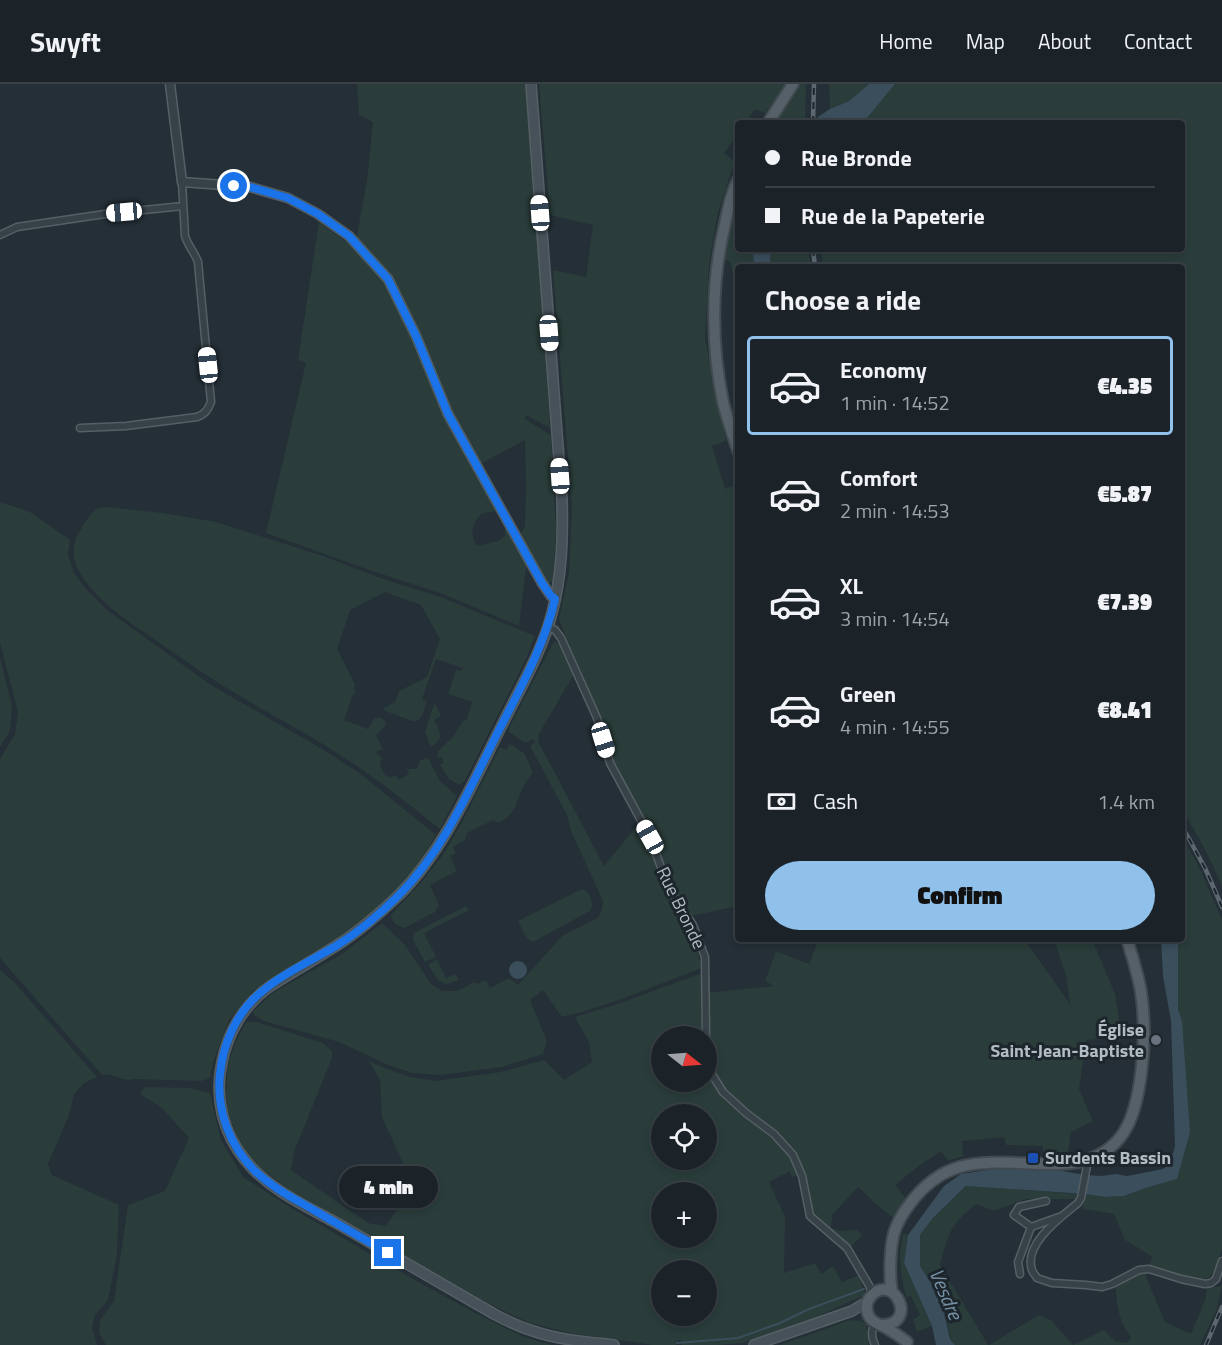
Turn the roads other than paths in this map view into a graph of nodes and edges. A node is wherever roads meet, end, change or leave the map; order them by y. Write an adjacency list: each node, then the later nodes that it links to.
1 (170, 84): 5 (street)
2 (531, 84): 11 (main road)
3 (793, 84): 4 (main road)
4 (770, 120)
5 (182, 182): 7 (street); 11 (street)
6 (735, 186): 10 (main road)
7 (183, 206): 8 (street); 9 (street)
8 (0, 235)
9 (80, 428)
10 (735, 441)
11 (555, 599): 12 (main road)
12 (548, 627): 14 (street, Rue Bronde); 32 (main road)
13 (1127, 942): 16 (main road)
14 (706, 1026)
15 (717, 1082): 27 (street)
16 (1088, 1160): 18 (street); 26 (main road)
17 (1046, 1201): 21 (street)
18 (1078, 1203): 19 (street); 20 (street)
19 (1083, 1209)
20 (1062, 1215): 21 (street); 24 (street)
21 (1031, 1227): 23 (street)
22 (1222, 1261): 24 (street)
23 (1018, 1262): 24 (street); 25 (street)
24 (1032, 1262)
25 (1020, 1274)
26 (892, 1292): 27 (main road); 29 (main road)
27 (870, 1299): 28 (main road); 30 (main road)
28 (852, 1311): 30 (main road); 33 (main road)
29 (899, 1317): 30 (main road); 31 (main road)
30 (875, 1322): 31 (main road); 34 (street)
31 (908, 1344)
32 (614, 1345)
33 (754, 1345)
34 (875, 1345)

